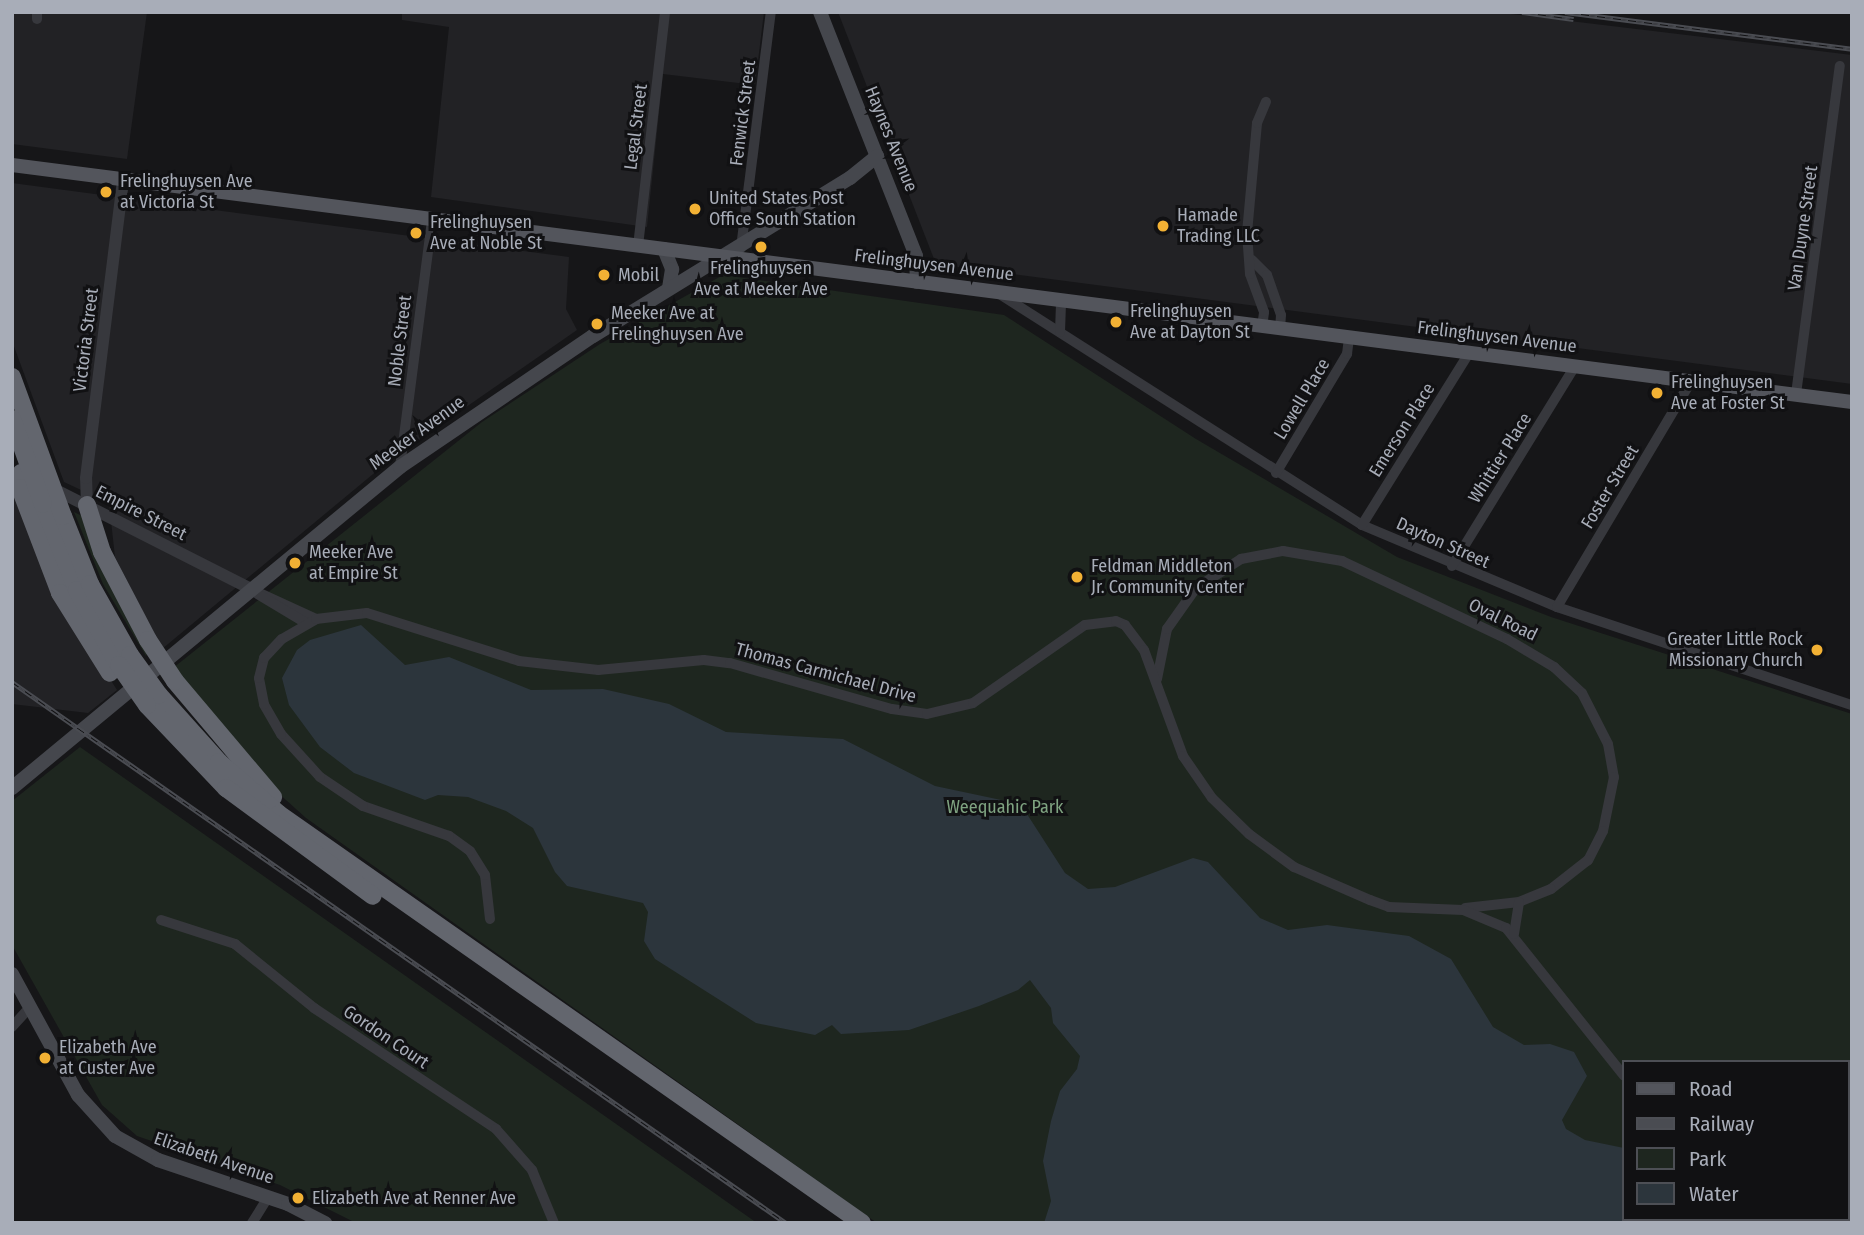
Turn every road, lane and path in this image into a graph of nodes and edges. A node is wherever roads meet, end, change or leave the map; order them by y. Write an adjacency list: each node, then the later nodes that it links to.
1 (666, 12): 11 (street, Legal Street)
2 (771, 12): 10 (street, Fenwick Street)
3 (820, 12): 6 (main road, Haynes Avenue)
4 (1840, 66): 28 (street, Van Duyne Street)
5 (1266, 102): 15 (street)
6 (877, 156): 10 (main road, Meeker Avenue); 16 (main road, Haynes Avenue)
7 (12, 165): 8 (main road, Frelinghuysen Avenue)
8 (123, 179): 9 (main road, Frelinghuysen Avenue); 34 (street, Victoria Street)
9 (432, 219): 11 (main road, Frelinghuysen Avenue); 31 (street, Noble Street)
10 (742, 243): 13 (main road, Meeker Avenue); 14 (street, Fenwick Street)
11 (638, 246): 12 (main road, Frelinghuysen Avenue)
12 (664, 249): 13 (main road, Frelinghuysen Avenue); 17 (main road)
13 (719, 256): 14 (main road, Frelinghuysen Avenue); 17 (main road, Meeker Avenue)
14 (740, 259): 16 (main road, Frelinghuysen Avenue)
15 (1252, 260): 20 (street); 21 (street)
16 (917, 282): 18 (main road, Frelinghuysen Avenue)
17 (669, 287): 31 (main road, Meeker Avenue)
18 (997, 292): 19 (main road, Frelinghuysen Avenue); 22 (street, Dayton Street)
19 (1061, 300): 20 (main road, Frelinghuysen Avenue); 22 (street)
20 (1262, 327): 21 (main road, Frelinghuysen Avenue)
21 (1280, 329): 23 (main road, Frelinghuysen Avenue)
22 (1060, 332): 33 (street, Dayton Street)
23 (1349, 338): 24 (main road, Frelinghuysen Avenue); 33 (street, Lowell Place)
24 (1469, 353): 25 (main road, Frelinghuysen Avenue); 35 (street, Emerson Place)
25 (1575, 366): 27 (main road, Frelinghuysen Avenue); 36 (street, Whittier Place)
26 (12, 377): 40 (highway, bridge)
27 (1690, 383): 28 (main road, Frelinghuysen Avenue); 38 (street, Foster Street)
28 (1796, 394): 29 (main road, Frelinghuysen Avenue)
29 (1852, 402)
30 (12, 419): 40 (highway, bridge)
31 (400, 467): 37 (main road, Meeker Avenue)
32 (17, 471): 34 (street, Empire Street); 40 (highway)
33 (1276, 473): 35 (street, Dayton Street)
34 (87, 505): 37 (street, Empire Street); 45 (highway, bridge)
35 (1362, 525): 36 (street, Dayton Street)
36 (1452, 566): 38 (street, Dayton Street)
37 (253, 590): 39 (street); 44 (main road, Meeker Avenue)
38 (1557, 607): 43 (street, Dayton Street)
39 (311, 621): 41 (street, Thomas Carmichael Drive); 48 (street, Thomas Carmichael Drive)
40 (120, 664): 42 (highway); 42 (highway, bridge)
41 (1157, 681): 46 (street, Oval Road); 47 (street, Thomas Carmichael Drive)
42 (149, 703): 45 (highway); 59 (highway)
43 (1852, 705)
44 (12, 788)
45 (352, 866): 60 (highway)
46 (1519, 902): 47 (street, Oval Road); 50 (street)
47 (1454, 908): 50 (street, Thomas Carmichael Drive)
48 (490, 919)
49 (161, 920): 58 (street, Gordon Court)
50 (1514, 934): 54 (street, Thomas Carmichael Drive)
51 (12, 974): 52 (main road, Elizabeth Avenue)
52 (30, 1007): 53 (street); 55 (main road, Elizabeth Avenue)
53 (12, 1027)
54 (1622, 1073)
55 (268, 1197): 56 (street); 57 (main road, Elizabeth Avenue)
56 (252, 1223)
57 (325, 1223)
58 (554, 1223)
59 (842, 1223)
60 (862, 1223)

